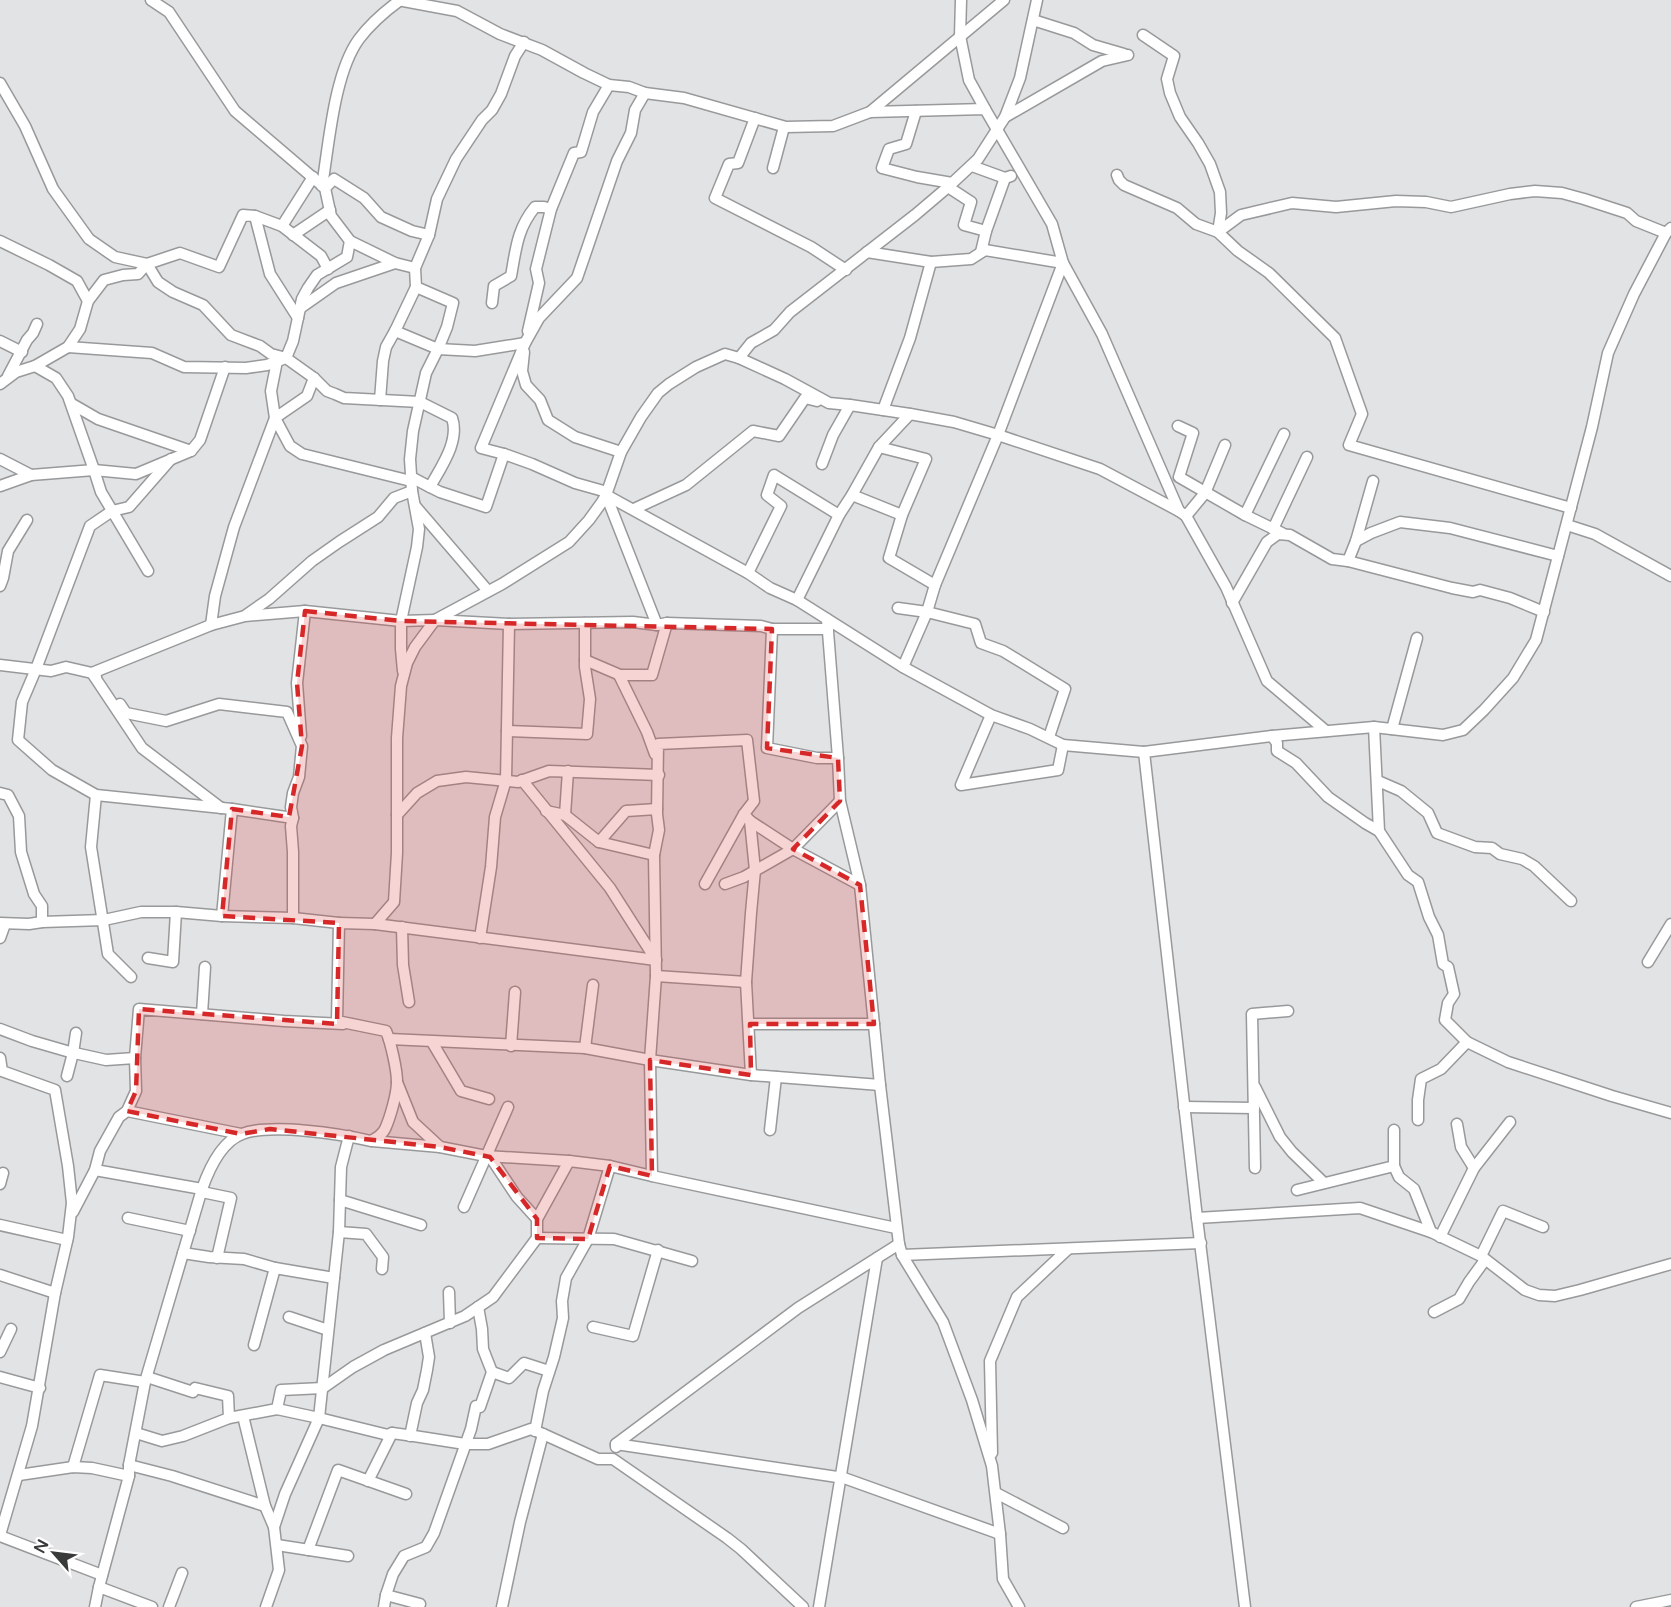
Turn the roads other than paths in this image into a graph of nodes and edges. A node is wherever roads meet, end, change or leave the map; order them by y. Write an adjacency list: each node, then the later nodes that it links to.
1 (151, 0): 24 (street)
2 (399, 0): 9 (street); 27 (street)
3 (961, 0): 8 (street)
4 (1004, 0): 8 (street)
5 (1037, 0): 6 (street)
6 (1033, 20): 16 (street); 16 (street)
7 (1143, 35): 34 (street)
8 (960, 36): 13 (street); 15 (street)
9 (524, 42): 11 (street); 36 (street)
10 (0, 82): 44 (street)
11 (609, 85): 12 (street); 28 (street)
12 (645, 93): 17 (street); 55 (street)
13 (985, 109): 14 (street); 19 (street)
14 (916, 111): 15 (street); 26 (street)
15 (870, 112): 18 (street)
16 (1005, 117): 19 (street)
17 (754, 118): 18 (street); 47 (street)
18 (784, 127): 21 (street)
19 (997, 130): 20 (street); 22 (street)
20 (972, 166): 25 (street); 26 (street)
21 (773, 168)
22 (1022, 173): 25 (street); 43 (street)
23 (1117, 175): 34 (street)
24 (313, 177): 27 (street); 31 (street)
25 (1005, 178): 33 (street)
26 (950, 185): 33 (street); 39 (street)
27 (324, 187): 29 (street); 36 (street)
28 (551, 209): 50 (street); 55 (street)
29 (330, 210): 35 (street); 38 (street)
30 (255, 216): 31 (street); 44 (street); 51 (street)
31 (282, 226): 35 (street)
32 (1668, 230): 34 (street); 95 (street)
33 (986, 231): 40 (street)
34 (1218, 232): 95 (street)
35 (293, 235): 46 (street)
36 (429, 235): 45 (street)
37 (0, 241): 49 (street)
38 (350, 241): 42 (street); 46 (street)
39 (867, 252): 41 (street); 47 (street)
40 (981, 252): 41 (street); 43 (street)
41 (931, 262): 70 (street)
42 (395, 263): 45 (street); 51 (street)
43 (1063, 263): 75 (street); 98 (street)
44 (147, 264): 49 (street); 60 (street)
45 (415, 268): 48 (street)
46 (328, 269): 51 (street)
47 (846, 270): 59 (street)
48 (416, 286): 53 (street); 57 (street)
49 (88, 301): 56 (street)
50 (492, 303)
51 (299, 314): 60 (street)
52 (37, 324): 58 (street)
53 (395, 331): 57 (street); 65 (street)
54 (0, 341): 58 (street)
55 (525, 343): 57 (street); 79 (street); 80 (street)
56 (68, 347): 61 (street); 62 (street)
57 (438, 350): 66 (street)
58 (22, 352): 64 (street)
59 (739, 358): 67 (street); 79 (street)
60 (281, 359): 62 (street); 63 (street); 72 (street)
61 (35, 366): 64 (street); 68 (street)
62 (225, 367): 78 (street)
63 (314, 378): 65 (street); 72 (street)
64 (3, 381)
65 (380, 400): 66 (street)
66 (420, 402): 88 (street); 90 (street)
67 (829, 403): 69 (street); 96 (street)
68 (72, 404): 78 (street); 85 (street)
69 (850, 405): 70 (street); 84 (street)
70 (883, 410): 71 (street)
71 (910, 414): 75 (street); 77 (street)
72 (275, 418): 88 (street); 128 (street)
73 (1178, 426): 92 (street)
74 (1284, 434): 101 (street)
75 (998, 435): 98 (street); 113 (street)
76 (1225, 445): 92 (street)
77 (879, 447): 93 (street); 100 (street)
78 (191, 452): 83 (street)
79 (621, 452): 91 (street)
80 (504, 454): 90 (street); 91 (street)
81 (1307, 457): 104 (street)
82 (0, 459): 86 (street)
83 (171, 459): 85 (street); 97 (street)
84 (822, 464)
85 (94, 470): 86 (street); 97 (street)
86 (31, 475): 89 (street)
87 (1373, 481): 105 (street)
88 (411, 483): 90 (street); 94 (street); 121 (street)
89 (0, 486)
90 (430, 487)
91 (607, 493): 96 (street); 114 (street); 126 (street)
92 (1205, 493): 98 (street); 101 (street)
93 (852, 495): 99 (street); 100 (street)
94 (414, 504): 114 (street); 123 (street)
95 (1571, 508): 103 (street)
96 (634, 509): 110 (street)
97 (112, 511): 109 (street); 134 (street)
98 (1182, 514): 116 (street)
99 (838, 515): 110 (street); 115 (street)
100 (902, 515): 113 (street)
101 (1245, 515): 104 (street)
102 (27, 520): 106 (street)
103 (1567, 525): 107 (street); 111 (street)
104 (1278, 531): 108 (street); 116 (street)
105 (1356, 541): 107 (street); 108 (street)
106 (4, 548): 112 (street)
107 (1558, 556): 120 (street)
108 (1348, 561): 120 (street)
109 (148, 571)
110 (748, 573): 115 (street)
111 (1671, 576)
112 (1, 580)
113 (935, 585): 119 (street)
114 (488, 591): 122 (street)
115 (797, 600): 127 (street)
116 (1232, 603): 142 (street)
117 (898, 608): 119 (street)
118 (305, 611): 121 (street); 123 (street); 146 (street)
119 (927, 612): 133 (street); 144 (street)
120 (1544, 612): 140 (street)
121 (245, 616): 128 (street)
122 (435, 620): 123 (street); 125 (street); 136 (street)
123 (401, 621): 136 (street)
124 (585, 623): 125 (street); 126 (street); 131 (street)
125 (509, 624): 141 (street)
126 (662, 624): 129 (street); 137 (street)
127 (828, 624): 129 (street); 133 (street); 148 (street)
128 (211, 625): 135 (street)
129 (772, 629): 148 (street)
130 (1417, 638): 140 (street)
131 (585, 660): 137 (street); 141 (street)
132 (0, 665): 134 (street)
133 (903, 667): 138 (street)
134 (36, 669): 135 (street); 156 (street)
135 (92, 674): 146 (street); 158 (street)
136 (403, 674): 161 (street)
137 (619, 675): 149 (street)
138 (991, 715): 144 (street); 145 (street)
139 (1374, 727): 140 (street); 142 (street); 154 (street)
140 (1392, 729)
141 (507, 731): 152 (street)
142 (1326, 731): 143 (street)
143 (1272, 736): 147 (street); 165 (street)
144 (1049, 737): 145 (street)
145 (1063, 745): 147 (street)
146 (302, 746): 163 (street)
147 (1144, 752): 220 (street)
148 (838, 758): 157 (street)
149 (658, 763): 151 (street); 164 (street)
150 (568, 771): 151 (street); 153 (street); 162 (street)
151 (659, 775): 159 (street)
152 (506, 780): 153 (street); 161 (street); 185 (street)
153 (522, 780): 160 (street)
154 (1378, 781): 165 (street); 173 (street)
155 (0, 793): 178 (street)
156 (96, 795): 158 (street); 177 (street)
157 (840, 801): 167 (street); 172 (street)
158 (227, 808): 163 (street); 175 (street)
159 (657, 809): 166 (street); 168 (street)
160 (546, 811): 162 (street); 187 (street)
161 (397, 815): 181 (street)
162 (565, 815): 166 (street)
163 (292, 818): 176 (street)
164 (747, 818): 167 (street); 169 (street); 170 (street)
165 (1379, 831): 204 (street)
166 (599, 842): 168 (street)
167 (793, 849): 169 (street); 172 (street)
168 (654, 855): 187 (street)
169 (755, 870): 171 (street); 192 (street)
170 (705, 884)
171 (725, 884)
172 (860, 885): 200 (street)
173 (1571, 901)
174 (176, 912): 175 (street); 177 (street); 186 (street)
175 (222, 916): 176 (street)
176 (293, 918): 180 (street)
177 (104, 920): 178 (street); 191 (street)
178 (42, 922): 179 (street)
179 (2, 923): 184 (street)
180 (339, 923): 181 (street); 198 (street)
181 (375, 924): 183 (street)
182 (1671, 924): 188 (street)
183 (402, 927): 185 (street); 195 (street)
184 (0, 938)
185 (480, 938): 187 (street)
186 (148, 958)
187 (656, 960): 190 (street)
188 (1648, 962)
189 (205, 967): 197 (street)
190 (656, 976): 192 (street); 211 (street)
191 (131, 977)
192 (747, 982): 199 (street)
193 (593, 986): 207 (street)
194 (515, 992): 206 (street)
195 (409, 1002)
196 (1288, 1011): 216 (street)
197 (202, 1014): 198 (street); 210 (street)
198 (350, 1024): 203 (street)
199 (750, 1024): 200 (street); 212 (street)
200 (874, 1024): 217 (street)
201 (0, 1029): 208 (street)
202 (76, 1032): 208 (street)
203 (389, 1039): 205 (street); 215 (street)
204 (1467, 1041): 223 (street); 224 (street)
205 (432, 1042): 206 (street); 218 (street)
206 (511, 1046): 207 (street)
207 (585, 1048): 211 (street)
208 (74, 1053): 210 (street); 213 (street)
209 (0, 1058): 248 (street)
210 (135, 1058): 222 (street)
211 (650, 1060): 212 (street); 241 (street)
212 (751, 1075): 214 (street)
213 (67, 1076)
214 (776, 1077): 217 (street); 227 (street)
215 (397, 1082): 231 (street); 232 (street)
216 (1253, 1084): 221 (street); 242 (street)
217 (880, 1085): 255 (street)
218 (489, 1099)
219 (508, 1107): 233 (street)
220 (1184, 1107): 221 (street); 250 (street)
221 (1254, 1108): 237 (street)
222 (127, 1111): 229 (street); 239 (street)
223 (1671, 1113)
224 (1418, 1120)
225 (1510, 1122): 238 (street)
226 (1457, 1124): 238 (street)
227 (770, 1130)
228 (1394, 1130): 236 (street)
229 (241, 1134): 230 (street); 244 (street)
230 (348, 1136): 231 (street); 246 (street)
231 (371, 1141): 232 (street)
232 (440, 1147): 233 (street)
233 (488, 1156): 234 (street); 247 (street); 251 (street)
234 (569, 1161): 235 (street); 251 (street)
235 (610, 1166): 241 (street); 260 (street)
236 (1394, 1166): 242 (street); 258 (street)
237 (1255, 1168)
238 (1474, 1168): 258 (street)
239 (95, 1170): 244 (street); 248 (street)
240 (3, 1173): 243 (street)
241 (652, 1176): 255 (street)
242 (1324, 1183): 245 (street)
243 (0, 1184)
244 (202, 1190): 256 (street); 267 (street)
245 (1297, 1190)
246 (340, 1200): 253 (street); 257 (street)
247 (465, 1208)
248 (70, 1218): 261 (street)
249 (128, 1218): 256 (street)
250 (1197, 1218): 258 (street); 262 (street)
251 (537, 1219): 259 (street)
252 (0, 1225): 261 (street)
253 (421, 1225)
254 (1543, 1227): 269 (street)
255 (896, 1228): 265 (street)
256 (190, 1231): 266 (street)
257 (339, 1232): 273 (street); 275 (street)
258 (1436, 1234): 269 (street)
259 (537, 1238): 260 (street); 278 (street)
260 (588, 1239): 264 (street); 288 (street)
261 (67, 1240): 277 (street)
262 (1201, 1243): 263 (street); 336 (street)
263 (1068, 1249): 265 (street); 305 (street)
264 (658, 1250): 270 (street); 282 (street)
265 (901, 1250): 268 (street); 305 (street)
266 (183, 1253): 267 (street); 291 (street)
267 (217, 1258): 272 (street)
268 (877, 1258): 303 (street); 309 (street)
269 (1483, 1258): 271 (street); 279 (street)
270 (692, 1261)
271 (1671, 1264)
272 (275, 1268): 275 (street); 286 (street)
273 (382, 1269)
274 (0, 1275): 277 (street)
275 (334, 1278): 284 (street)
276 (449, 1292): 281 (street)
277 (55, 1293): 292 (street)
278 (478, 1307): 281 (street); 289 (street)
279 (1434, 1312)
280 (289, 1317): 284 (street)
281 (450, 1323): 285 (street)
282 (593, 1327)
283 (11, 1329): 287 (street)
284 (328, 1330): 293 (street)
285 (425, 1333): 293 (street); 301 (street)
286 (254, 1345)
287 (0, 1352)
288 (549, 1371): 289 (street); 298 (street)
289 (492, 1372): 302 (street)
290 (0, 1377): 292 (street)
291 (146, 1380): 296 (street); 299 (street); 306 (street)
292 (40, 1388): 308 (street)
293 (323, 1388): 294 (street); 297 (street)
294 (277, 1409): 295 (street); 297 (street)
295 (243, 1416): 296 (street); 313 (street)
296 (229, 1418): 299 (street)
297 (319, 1418): 300 (street); 314 (street)
298 (539, 1432): 302 (street); 304 (street); 332 (street)
299 (136, 1433): 307 (street)
300 (392, 1433): 301 (street); 310 (street)
301 (412, 1440): 302 (street)
302 (465, 1444): 324 (street)
303 (616, 1444): 304 (street); 309 (street)
304 (613, 1459): 333 (street)
305 (992, 1466): 311 (street)
306 (73, 1467): 307 (street); 308 (street)
307 (129, 1470): 313 (street); 322 (street)
308 (19, 1475): 317 (street)
309 (840, 1478): 316 (street); 334 (street)
310 (368, 1481): 312 (street); 319 (street)
311 (996, 1493): 315 (street); 316 (street)
312 (406, 1494)
313 (265, 1506): 314 (street)
314 (274, 1527): 318 (street)
315 (1063, 1528)
316 (1000, 1534): 335 (street)
317 (0, 1535): 322 (street)
318 (277, 1545): 319 (street); 330 (street)
319 (308, 1550): 320 (street)
320 (348, 1556)
321 (182, 1573): 329 (street)
322 (102, 1575): 323 (street)
323 (99, 1587): 327 (street); 328 (street)
324 (386, 1595): 326 (street); 331 (street)
325 (1671, 1600): 337 (street)
326 (420, 1604)
327 (94, 1607)
328 (152, 1607)
329 (169, 1607)
330 (266, 1607)
331 (384, 1607)
332 (502, 1607)
333 (803, 1607)
334 (819, 1607)
335 (1019, 1607)
336 (1245, 1607)
337 (1636, 1607)

